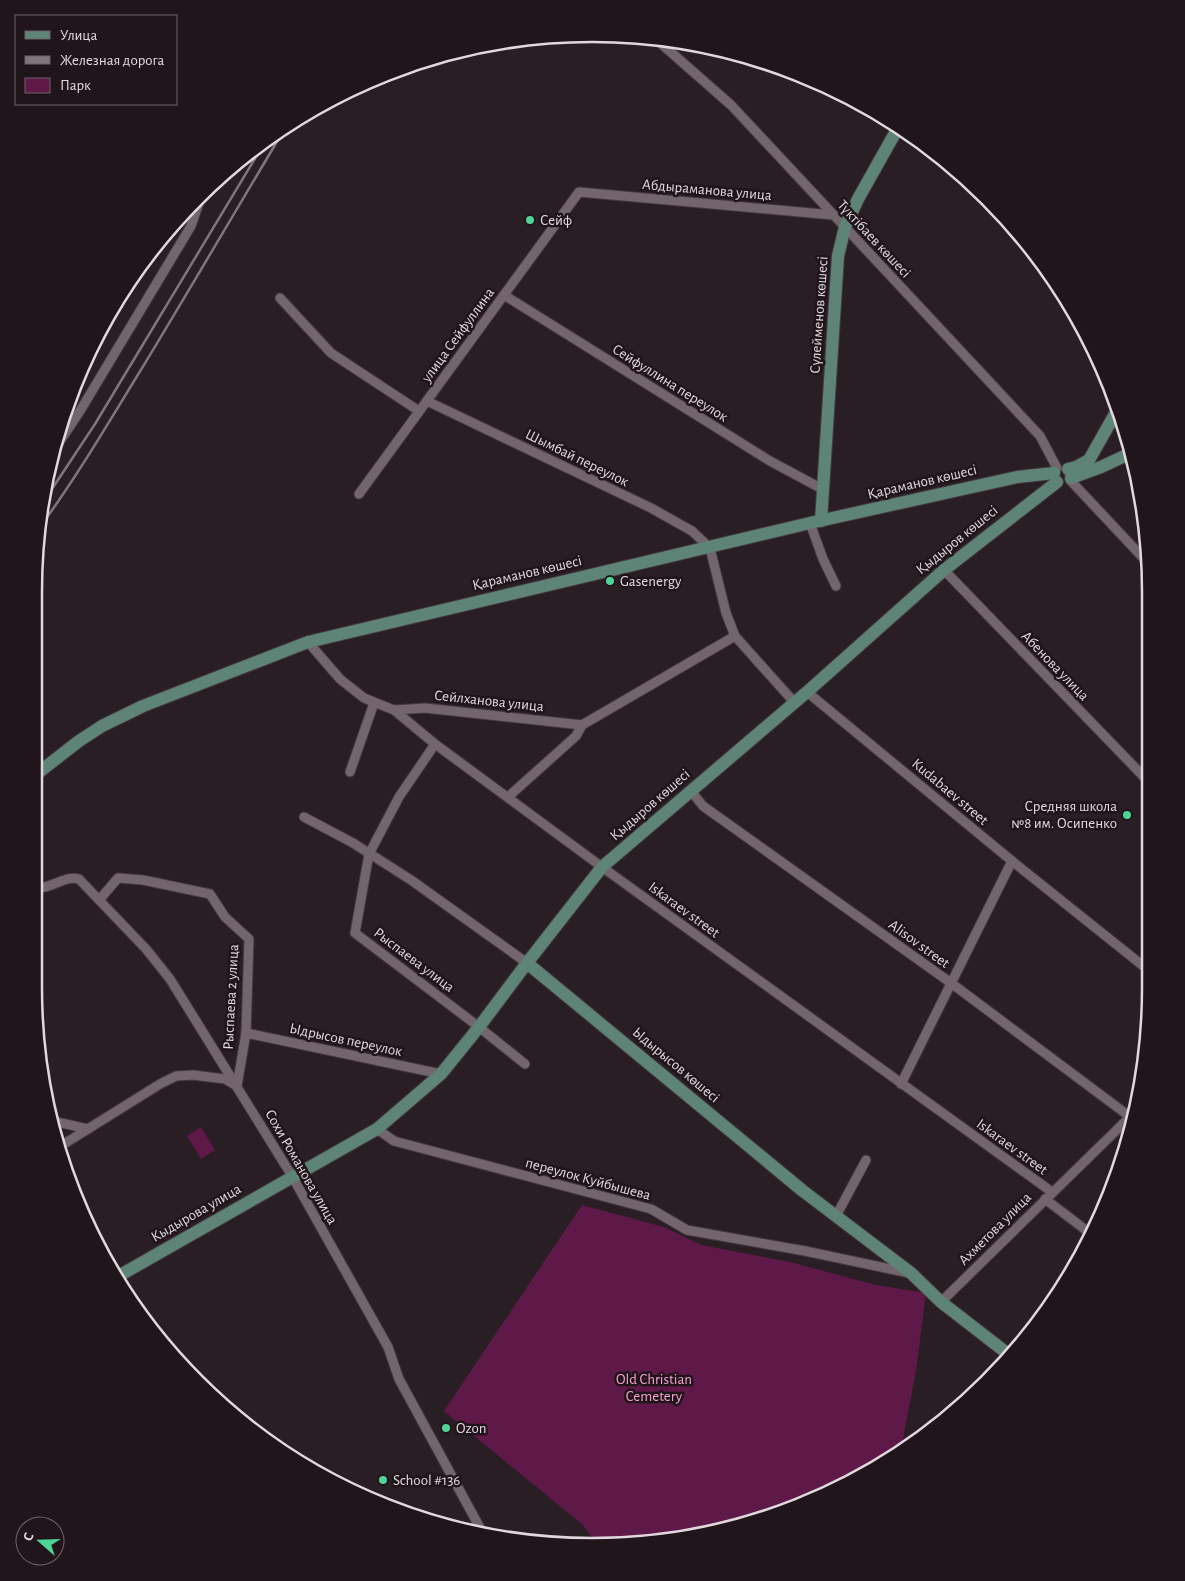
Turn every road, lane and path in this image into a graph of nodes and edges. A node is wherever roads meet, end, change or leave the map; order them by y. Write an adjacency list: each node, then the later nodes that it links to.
1 (665, 47): 5 (street, Түктібаев көшесі)
2 (895, 133): 6 (street, Сүлейменов көшесі)
3 (579, 192): 5 (street, Абдыраманова улица); 7 (street, улица Сейфуллина)
4 (196, 213): 12 (street)
5 (833, 215): 6 (street, Түктібаев көшесі)
6 (845, 228): 16 (street, Түктібаев көшесі); 17 (street, Сүлейменов көшесі)
7 (504, 295): 9 (street, улица Сейфуллина); 17 (street, Сейфуллина переулок)
8 (280, 298): 10 (street)
9 (427, 400): 10 (street, улица Сейфуллина); 20 (street, Шымбай переулок)
10 (419, 411): 18 (street, улица Сейфуллина)
11 (1113, 417): 13 (street, Қыдыров көшесі)
12 (67, 431)
13 (1094, 453): 15 (street); 16 (street, Қыдыров көшесі)
14 (1125, 456): 15 (street, Қараманов көшесі)
15 (1101, 467): 16 (street, Қараманов көшесі)
16 (1063, 475): 19 (street, Қараманов көшесі); 21 (street, Түктібаев көшесі); 22 (street, Қыдыров көшесі)
17 (824, 490): 19 (street, Сүлейменов көшесі)
18 (359, 494)
19 (816, 522): 20 (street, Қараманов көшесі); 23 (street)
20 (710, 548): 24 (street); 25 (street, Қараманов көшесі)
21 (1141, 557)
22 (944, 570): 26 (street, Қыдыров көшесі); 34 (street, Абенова улица)
23 (836, 586)
24 (736, 636): 27 (street); 30 (street)
25 (308, 642): 28 (street, Iskaraev street); 32 (street, Қараманов көшесі)
26 (807, 692): 27 (street, Қыдыров көшесі); 39 (street, Kudabaev street)
27 (794, 702): 35 (street, Қыдыров көшесі)
28 (374, 703): 29 (street, Iskaraev street); 33 (street)
29 (394, 710): 30 (street, Сейлханова улица); 31 (street, Iskaraev street)
30 (582, 725): 36 (street)
31 (435, 744): 36 (street, Iskaraev street); 38 (street, Рыспаева улица)
32 (43, 769)
33 (350, 772)
34 (1142, 776)
35 (692, 791): 40 (street, Қыдыров көшесі); 45 (street, Alisov street)
36 (508, 797): 40 (street, Iskaraev street)
37 (304, 817): 38 (street, Ыдырысов көшесі)
38 (369, 853): 43 (street, Ыдырысов көшесі); 46 (street, Рыспаева улица)
39 (1012, 861): 44 (street, Kudabaev street); 45 (street)
40 (602, 867): 43 (street, Қыдыров көшесі); 50 (street, Iskaraev street)
41 (43, 888): 42 (street, Сохи Романова улица)
42 (100, 899): 47 (street, Рыспаева 2 улица); 51 (street, Сохи Романова улица)
43 (527, 963): 46 (street, Қыдыров көшесі); 61 (street, Ыдырысов көшесі)
44 (1142, 966)
45 (951, 983): 50 (street); 52 (street, Alisov street)
46 (479, 1027): 48 (street, Рыспаева улица); 49 (street, Қыдыров көшесі)
47 (246, 1033): 49 (street, Ыдрысов переулок); 51 (street, Рыспаева 2 улица)
48 (525, 1064)
49 (441, 1074): 56 (street, Қыдыров көшесі)
50 (901, 1084): 60 (street, Iskaraev street)
51 (237, 1086): 55 (street); 59 (street, Сохи Романова улица)
52 (1128, 1113)
53 (59, 1122): 55 (street)
54 (1126, 1123): 60 (street, Ахметова улица)
55 (88, 1129): 57 (street)
56 (377, 1129): 59 (street, Қыдыров көшесі); 64 (street, переулок Куйбышева)
57 (65, 1143)
58 (866, 1160): 61 (street)
59 (292, 1176): 63 (street, Кыдырова улица); 67 (street, Сохи Романова улица)
60 (1049, 1196): 62 (street, Iskaraev street); 65 (street, Ахметова улица)
61 (836, 1216): 64 (street, Ыдырысов көшесі)
62 (1087, 1230)
63 (122, 1274)
64 (911, 1274): 65 (street, Ыдырысов көшесі)
65 (941, 1302): 66 (street, Ыдырысов көшесі)
66 (1005, 1352)
67 (480, 1527)

